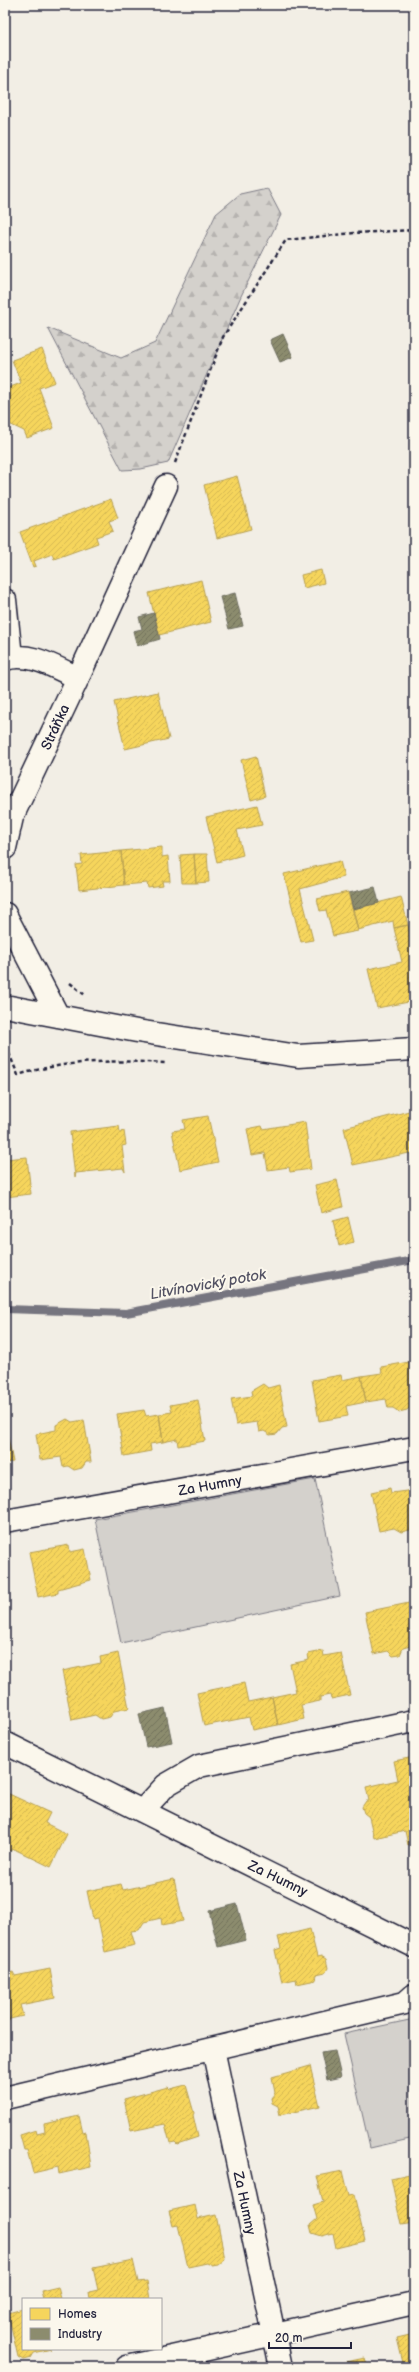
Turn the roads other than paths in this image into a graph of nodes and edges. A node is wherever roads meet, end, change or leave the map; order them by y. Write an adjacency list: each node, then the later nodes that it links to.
1 (166, 486): 4 (street, Stráňka)
2 (5, 600): 3 (street)
3 (8, 658): 4 (street)
4 (78, 678): 5 (street, Stráňka)
5 (5, 848)
6 (5, 914): 8 (street)
7 (5, 1006): 8 (street)
8 (58, 1016): 9 (street)
9 (414, 1049)
10 (414, 1448): 11 (street, Za Humny)
11 (5, 1521)
12 (414, 1721): 14 (street)
13 (5, 1743): 14 (street, Za Humny)
14 (142, 1811): 15 (street, Za Humny)
15 (414, 1946)
16 (414, 1995): 17 (street)
17 (213, 2049): 18 (street); 20 (street, Za Humny)
18 (5, 2098)
19 (414, 2303): 20 (street)
20 (273, 2334): 21 (street); 22 (street, Za Humny)
21 (127, 2367)
22 (281, 2367)

